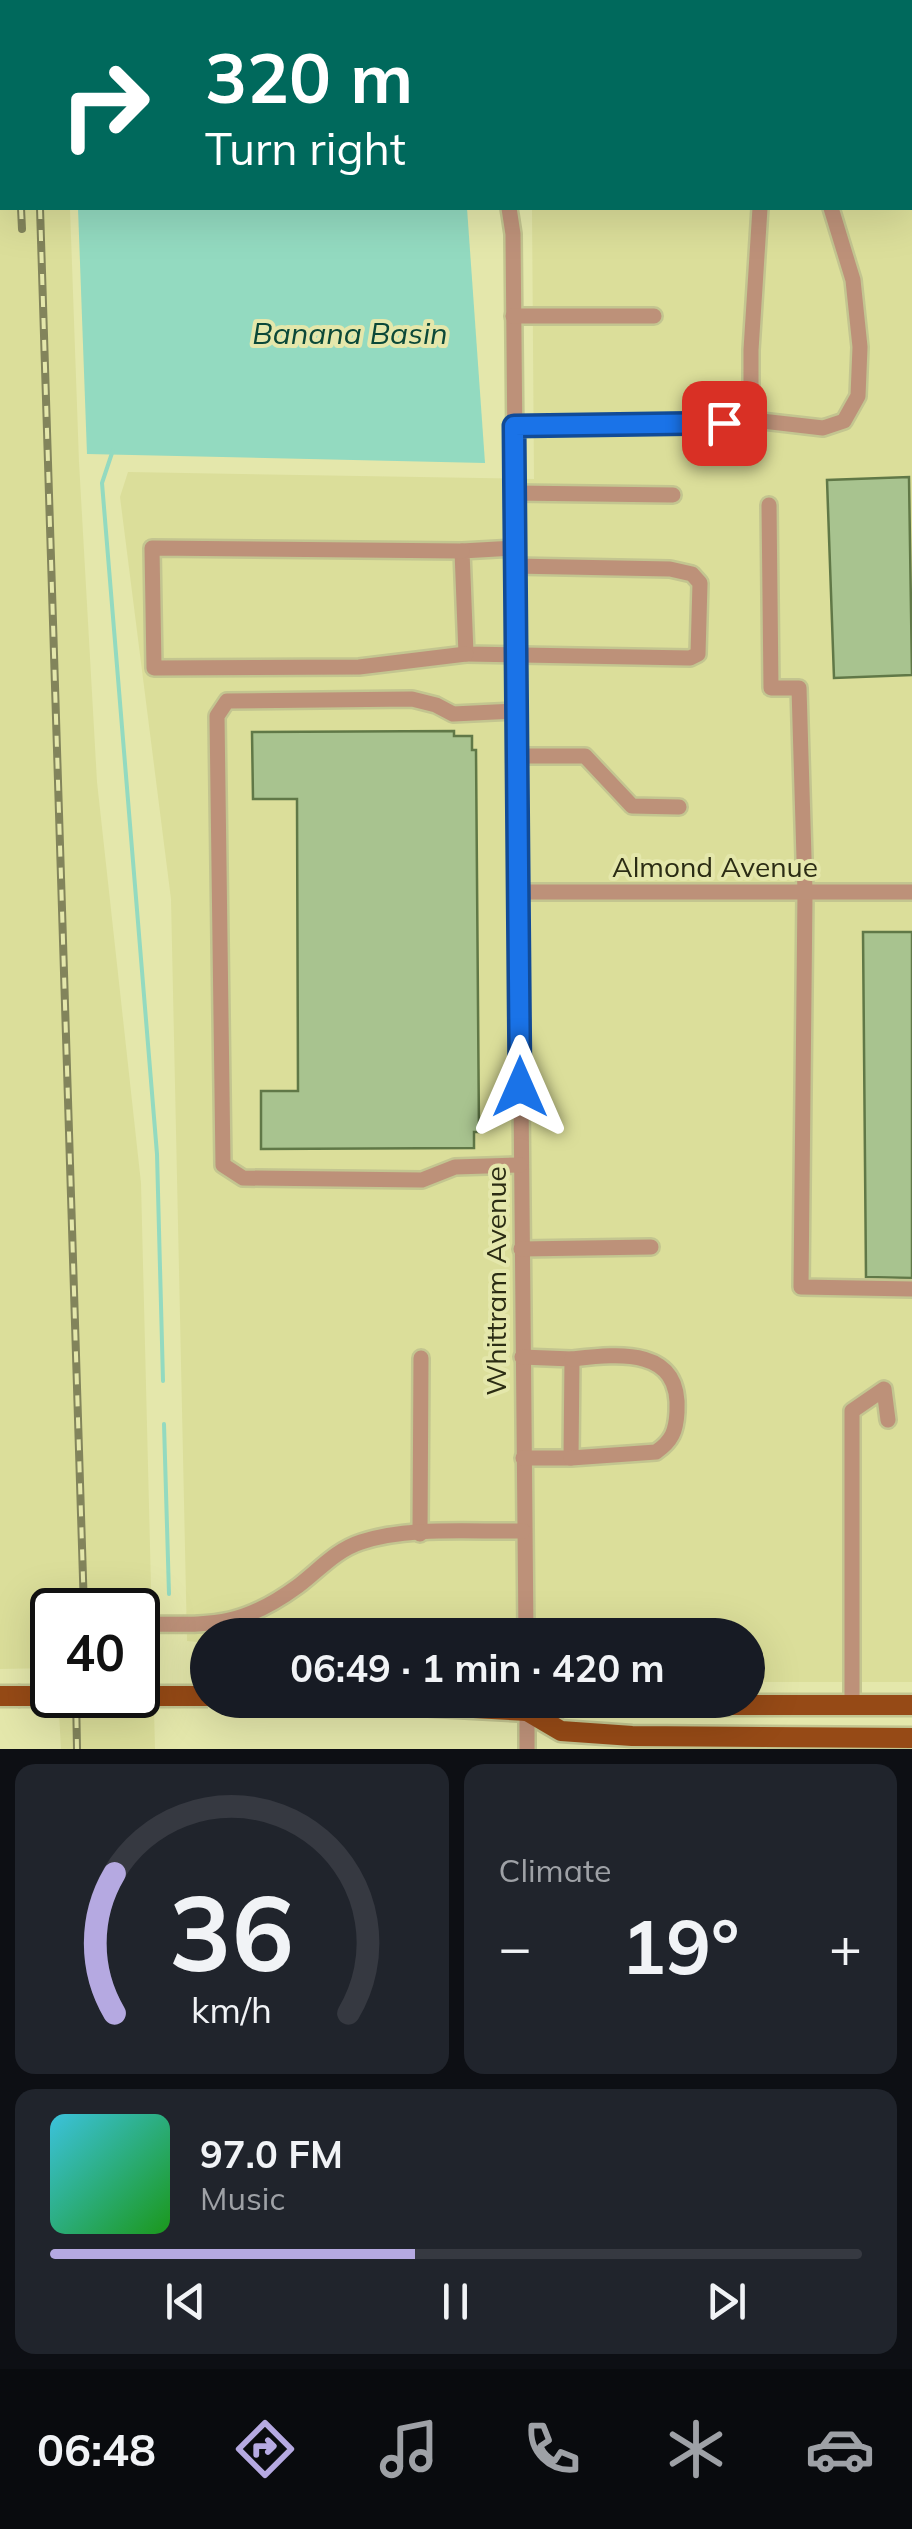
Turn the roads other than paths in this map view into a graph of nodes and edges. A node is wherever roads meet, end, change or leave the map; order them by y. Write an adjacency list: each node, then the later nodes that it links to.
1 (509, 210): 4 (street, Whittram Avenue)
2 (760, 210): 6 (street)
3 (833, 210): 6 (street)
4 (513, 316): 5 (street); 7 (street, Whittram Avenue)
5 (654, 316)
6 (746, 419): 7 (street)
7 (514, 426): 8 (street, Whittram Avenue)
8 (514, 493): 9 (street); 11 (street, Whittram Avenue)
9 (674, 494)
10 (770, 505): 20 (street)
11 (514, 548): 12 (street); 13 (street, Whittram Avenue)
12 (462, 550): 14 (street); 14 (street)
13 (514, 566): 15 (street, Whittram Avenue); 15 (street)
14 (466, 654): 15 (street)
15 (516, 655): 16 (street, Whittram Avenue)
16 (516, 712): 17 (street, Whittram Avenue); 22 (street)
17 (517, 756): 18 (street); 19 (street, Whittram Avenue)
18 (679, 807)
19 (518, 892): 20 (street, Almond Avenue); 22 (street, Whittram Avenue)
20 (805, 892): 21 (street, Almond Avenue); 25 (street)
21 (912, 892)
22 (520, 1165): 24 (street, Whittram Avenue)
23 (651, 1247): 24 (street)
24 (521, 1249): 26 (street, Whittram Avenue)
25 (912, 1289)
26 (522, 1357): 28 (street); 30 (street, Whittram Avenue)
27 (421, 1358): 33 (street)
28 (572, 1359): 31 (street); 31 (street)
29 (888, 1420): 39 (street)
30 (522, 1458): 31 (street); 32 (street, Whittram Avenue)
31 (572, 1458)
32 (523, 1531): 33 (street); 34 (street, Whittram Avenue)
33 (420, 1534): 35 (street)
34 (526, 1618)
35 (160, 1624)
36 (9, 1696): 37 (main road, bridge)
37 (190, 1696)
38 (765, 1705): 39 (main road)
39 (852, 1705): 40 (main road)
40 (912, 1706)
41 (527, 1718): 45 (street)
42 (543, 1718): 44 (main road)
43 (912, 1738): 44 (main road)
44 (829, 1743)
45 (527, 1749)

